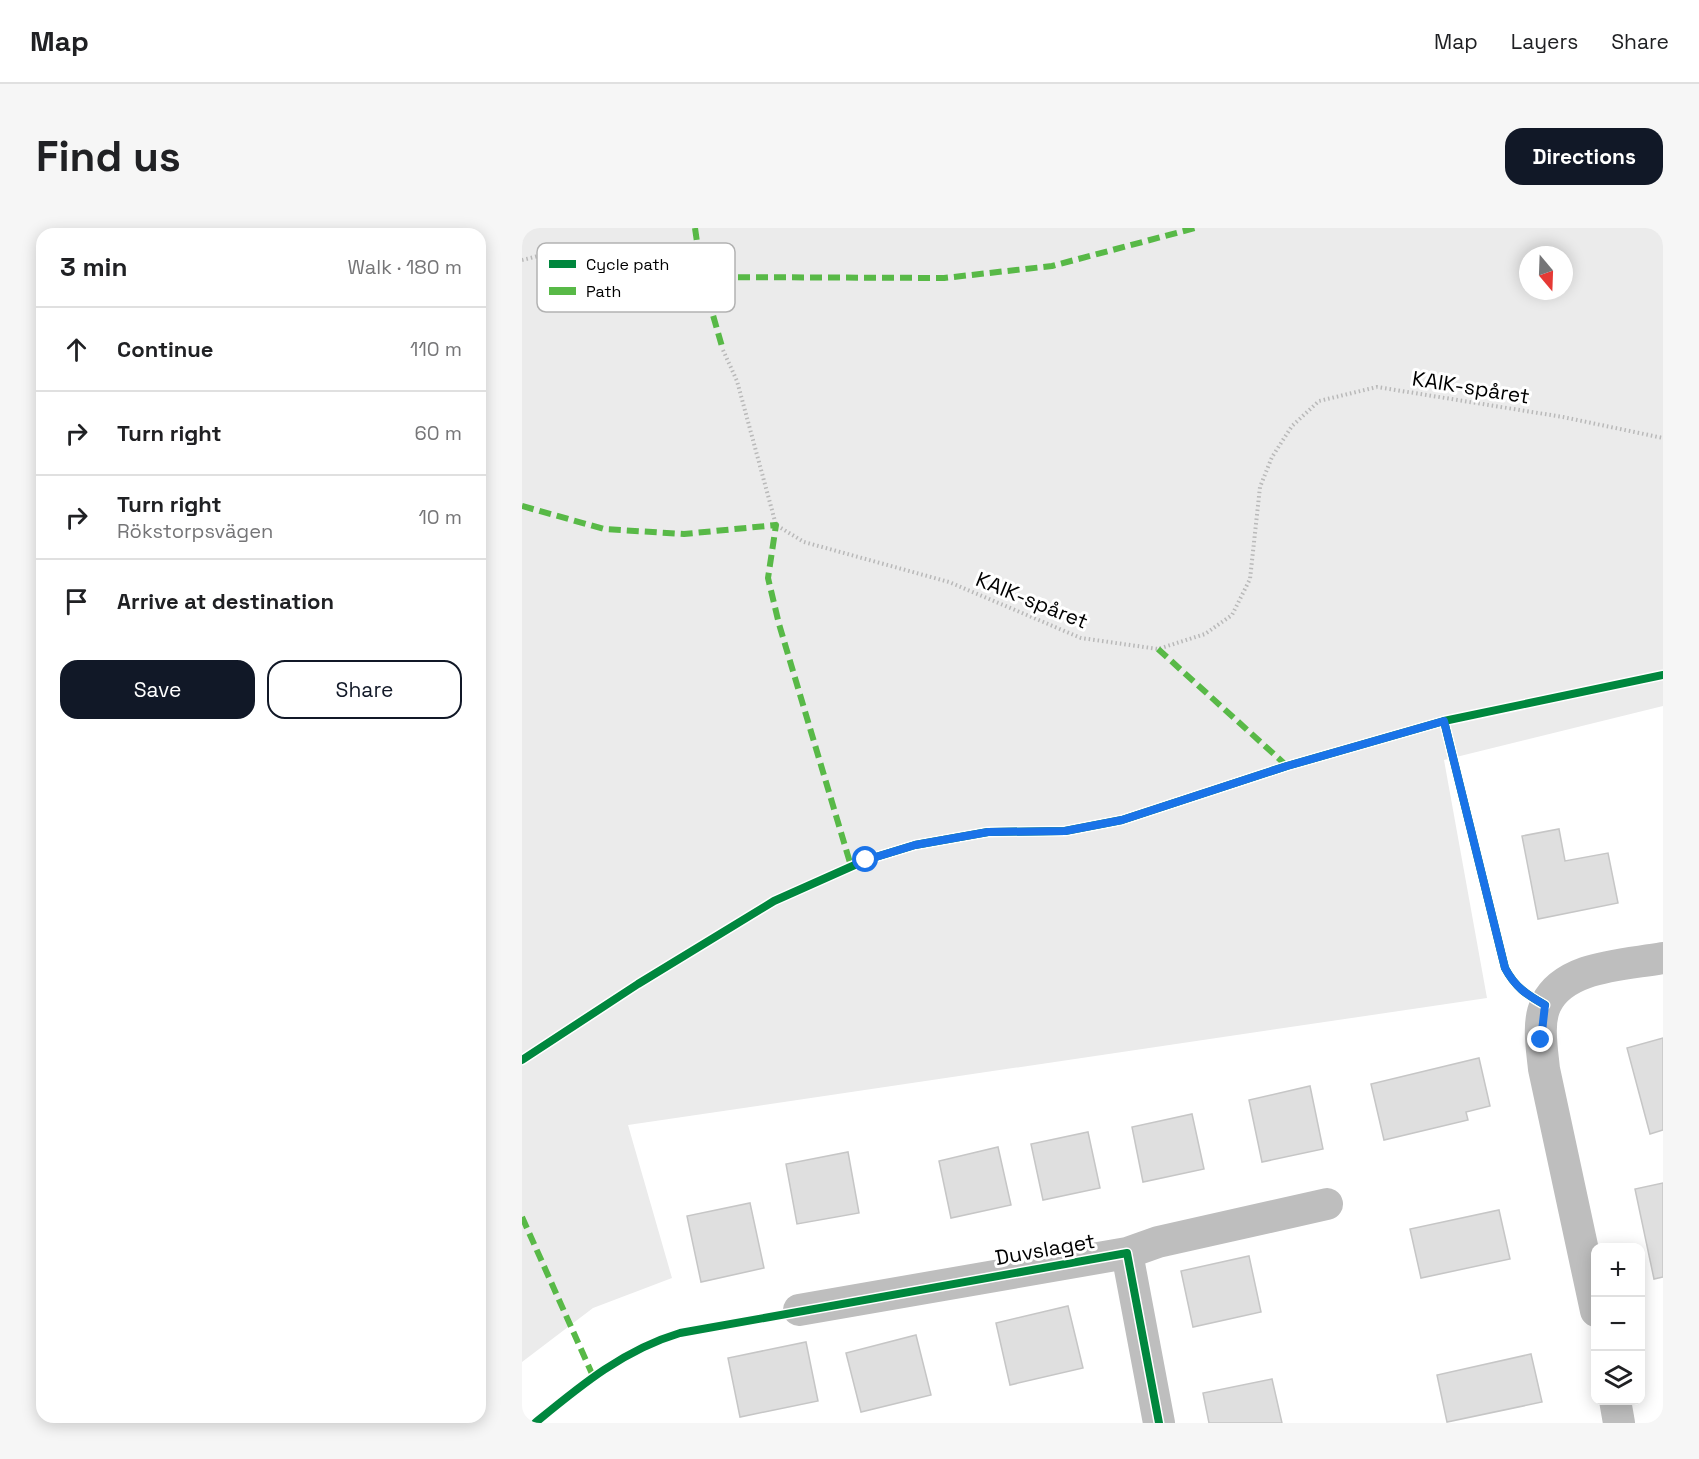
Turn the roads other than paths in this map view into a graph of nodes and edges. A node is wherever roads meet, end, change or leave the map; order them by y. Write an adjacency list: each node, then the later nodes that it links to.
1 (1663, 958): 4 (street)
2 (1327, 1204): 3 (street, Duvslaget)
3 (1128, 1253): 5 (street, Duvslaget); 7 (street, Duvslaget)
4 (1593, 1297)
5 (799, 1310)
6 (1616, 1405): 8 (street)
7 (1159, 1423)
8 (1619, 1423)

